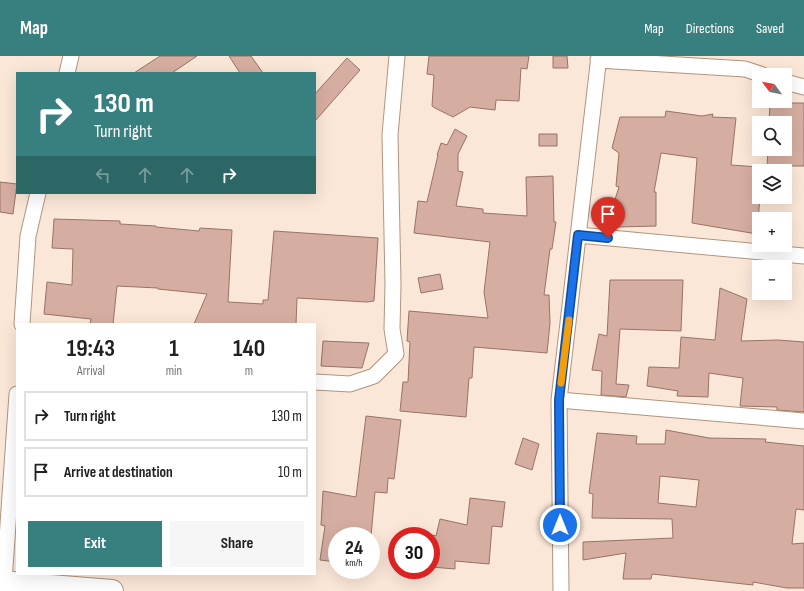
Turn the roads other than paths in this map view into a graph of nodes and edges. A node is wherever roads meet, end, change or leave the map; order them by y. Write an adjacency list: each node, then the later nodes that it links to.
1 (71, 56): 4 (street)
2 (397, 56): 12 (street)
3 (598, 58): 5 (street); 9 (street)
4 (67, 72)
5 (752, 72)
6 (792, 84): 7 (street)
7 (804, 87)
8 (38, 194): 11 (street)
9 (578, 235): 10 (street); 13 (street)
10 (804, 256)
11 (22, 323)
12 (316, 382)
13 (559, 400): 15 (street); 18 (street)
14 (16, 407): 16 (street)
15 (804, 421)
16 (2, 582): 17 (highway)
17 (112, 591)
18 (561, 591)

